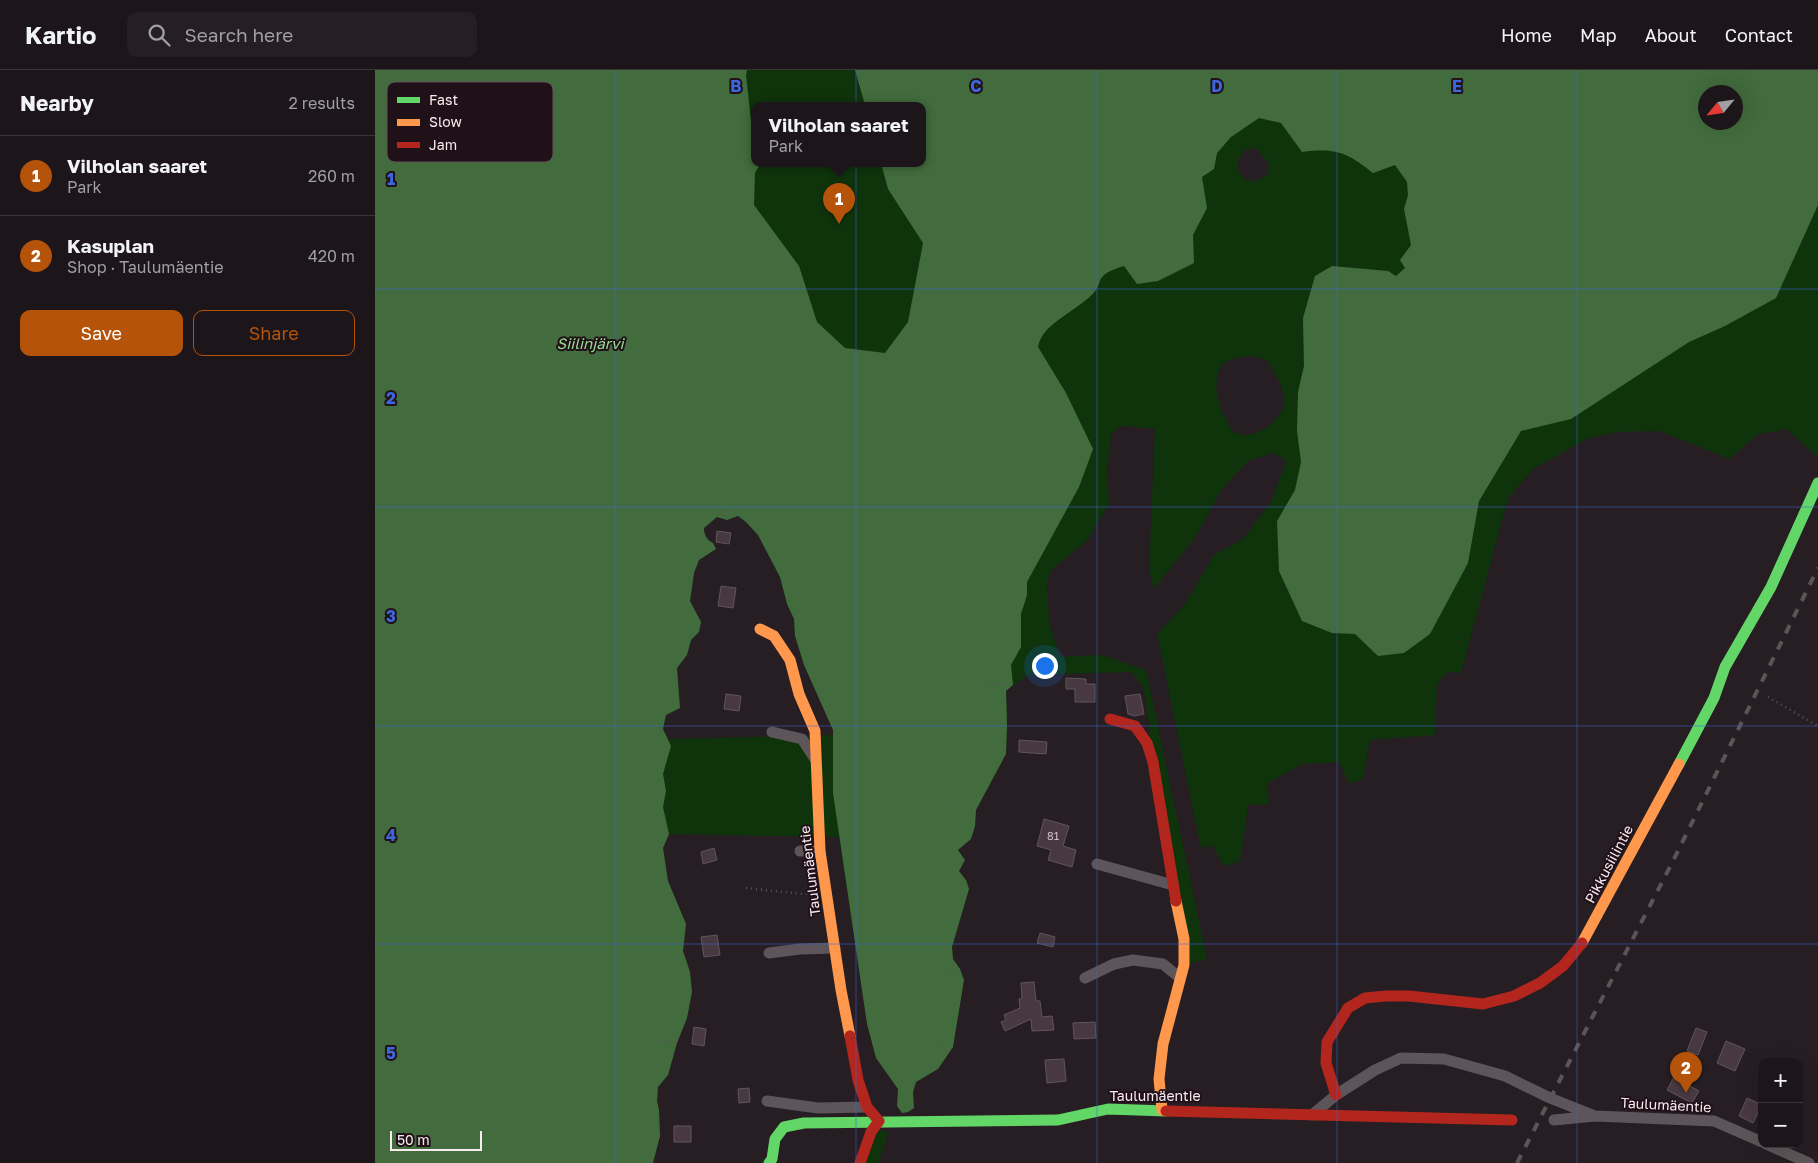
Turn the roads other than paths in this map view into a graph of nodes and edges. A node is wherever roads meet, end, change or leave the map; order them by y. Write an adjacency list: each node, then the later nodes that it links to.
1 (1818, 483): 14 (street, Pikkusiilintie)
2 (760, 629): 5 (street, Taulumäentie)
3 (1110, 719): 9 (street)
4 (772, 732): 5 (street)
5 (815, 759): 6 (street, Taulumäentie)
6 (820, 850): 7 (street); 10 (street, Taulumäentie)
7 (800, 851)
8 (1097, 864): 9 (street)
9 (1173, 884): 13 (street)
10 (835, 948): 11 (street); 16 (street, Taulumäentie)
11 (769, 953)
12 (1085, 978): 13 (street)
13 (1181, 978): 17 (street)
14 (1336, 1094): 18 (street, Taulumäentie); 19 (street, Taulumäentie)
15 (767, 1100): 16 (street)
16 (867, 1107): 22 (street, Taulumäentie)
17 (1162, 1110): 18 (street, Taulumäentie); 22 (street, Taulumäentie)
18 (1312, 1114): 20 (street, Taulumäentie)
19 (1595, 1116): 21 (street, Taulumäentie); 23 (street, Taulumäentie)
20 (1512, 1120)
21 (1554, 1120)
22 (879, 1121): 25 (street, Taulumäentie); 26 (street)
23 (1758, 1140)
24 (1775, 1148): 27 (street)
25 (769, 1163)
26 (860, 1163)
27 (1809, 1163)

